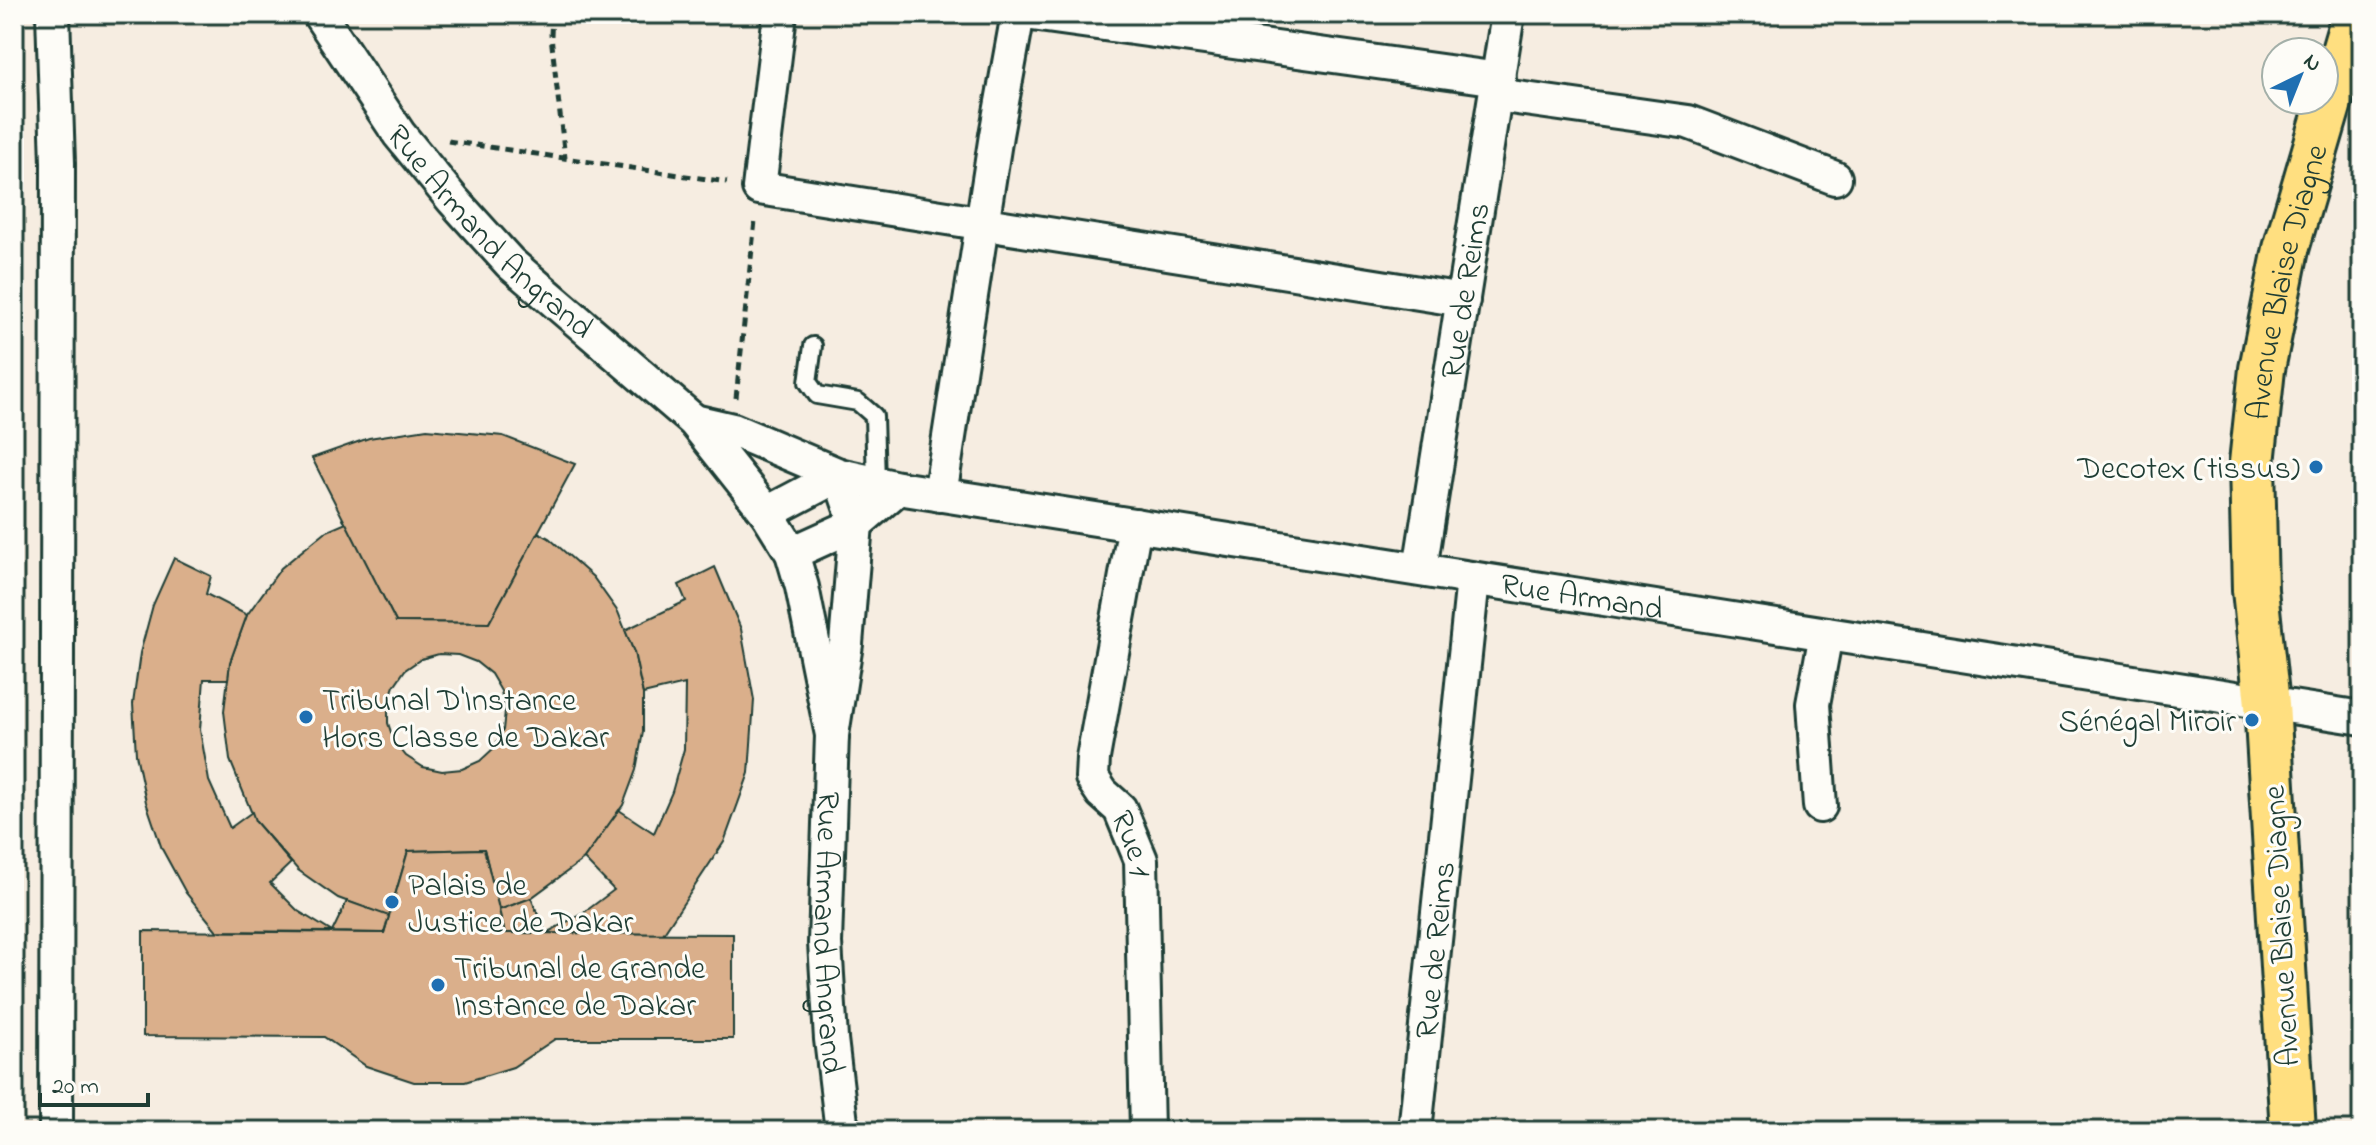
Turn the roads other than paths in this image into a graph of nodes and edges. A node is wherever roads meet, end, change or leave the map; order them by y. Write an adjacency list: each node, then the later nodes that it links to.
1 (53, 14): 28 (street)
2 (319, 14): 13 (street, Rue Armand Angrand)
3 (780, 14): 10 (street)
4 (1018, 14): 10 (street)
5 (1032, 14): 8 (street)
6 (1508, 14): 8 (street, Rue de Reims)
7 (2355, 14): 24 (main road, Avenue Blaise Diagne)
8 (1498, 87): 9 (street); 11 (street, Rue de Reims)
9 (1835, 178)
10 (983, 224): 11 (street); 16 (street)
11 (1463, 300): 21 (street, Rue de Reims)
12 (813, 346): 15 (lane)
13 (694, 421): 14 (street, Rue Armand Angrand); 17 (street, Rue Armand Angrand)
14 (839, 475): 15 (street, Rue Armand); 17 (street); 18 (street, Rue Armand Angrand)
15 (887, 485): 16 (street, Rue Armand); 18 (street)
16 (940, 495): 19 (street, Rue Armand)
17 (767, 513): 20 (street, Rue Armand Angrand)
18 (856, 524): 20 (street); 26 (street, Rue Armand Angrand)
19 (1135, 525): 21 (street, Rue Armand); 30 (street, Rue 1)
20 (792, 553): 26 (street, Rue Armand Angrand)
21 (1420, 569): 22 (street, Rue Armand)
22 (1473, 579): 23 (street, Rue Armand); 31 (street, Rue de Reims)
23 (1826, 634): 24 (street, Rue Armand); 27 (street)
24 (2267, 704): 25 (street, Rue Armand); 32 (main road, Avenue Blaise Diagne)
25 (2362, 718)
26 (832, 735): 29 (street, Rue Armand Angrand)
27 (1820, 806)
28 (56, 1131)
29 (842, 1131)
30 (1147, 1131)
31 (1415, 1131)
32 (2293, 1131)

